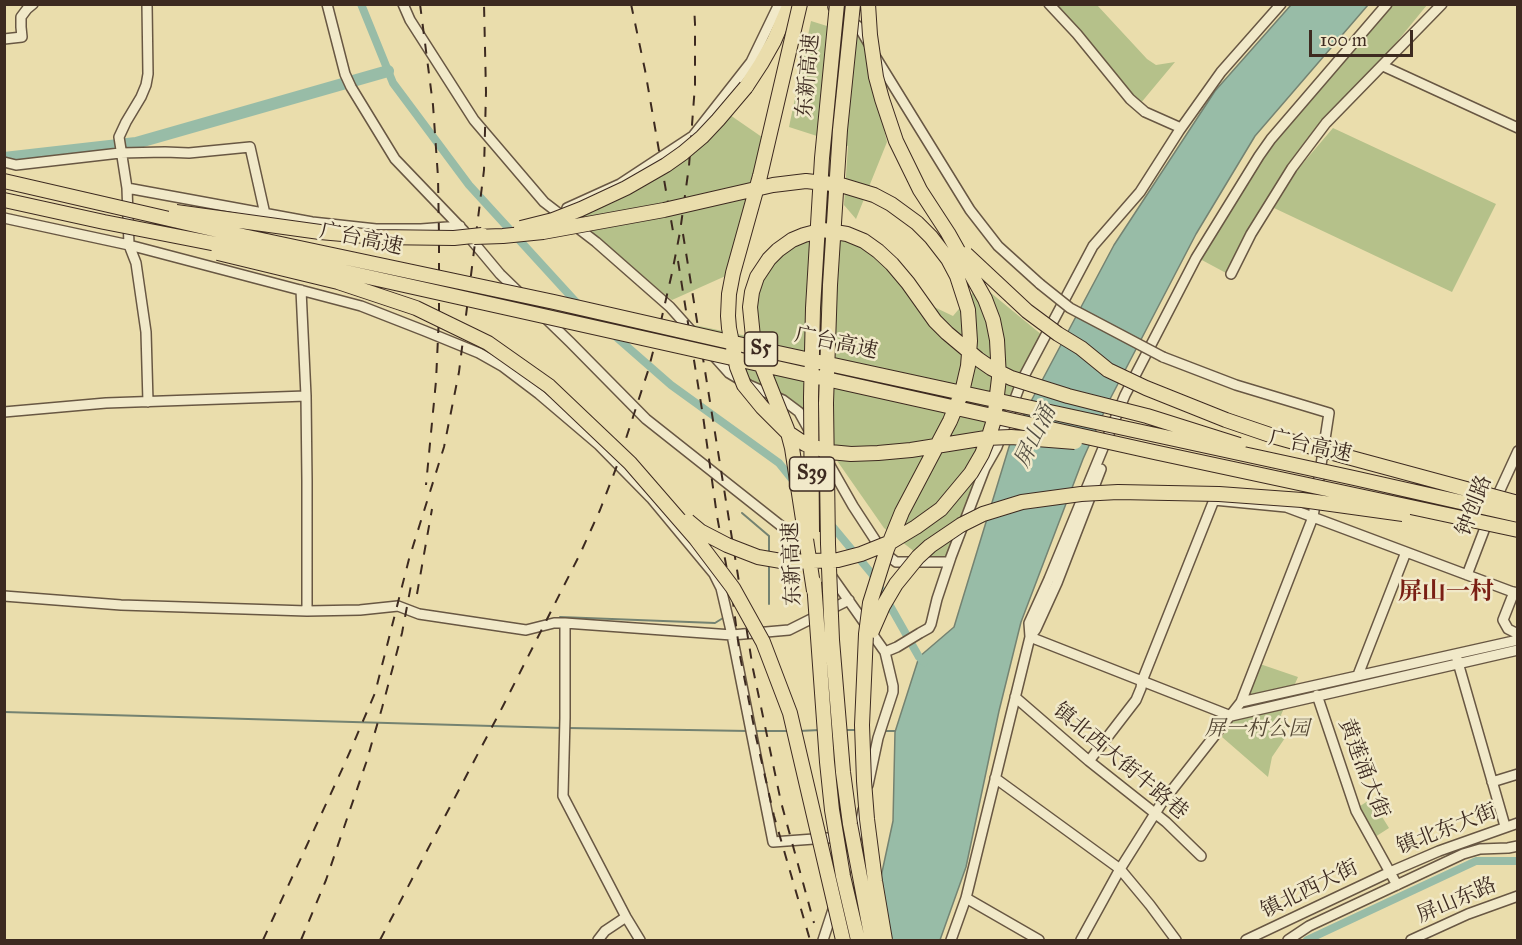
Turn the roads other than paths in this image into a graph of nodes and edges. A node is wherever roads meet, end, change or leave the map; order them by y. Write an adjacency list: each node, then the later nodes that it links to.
1 (33, 4): 16 (street)
2 (147, 4): 20 (street)
3 (327, 4): 30 (street)
4 (403, 4): 26 (street)
5 (779, 4): 26 (street)
6 (790, 4): 32 (highway, bridge)
7 (800, 4): 40 (highway, bridge)
8 (830, 4): 45 (street, bridge)
9 (837, 4): 50 (highway, 东新高速 / S39, bridge)
10 (853, 4): 92 (highway, 东新高速 / S39, bridge)
11 (868, 4): 31 (highway, bridge)
12 (1049, 4): 19 (street)
13 (1281, 4): 19 (street)
14 (1387, 4): 58 (street)
15 (1442, 4): 17 (street)
16 (4, 39)
17 (1383, 66): 18 (street); 34 (street)
18 (1518, 128)
19 (1181, 129): 48 (street)
20 (120, 153): 21 (street); 23 (street); 27 (street)
21 (4, 162)
22 (4, 181): 25 (highway, 广台高速 / S5, bridge)
23 (127, 188): 27 (street); 33 (street)
24 (4, 200): 29 (highway, 广台高速 / S5, bridge)
25 (100, 202): 32 (highway, bridge); 41 (highway, 广台高速 / S5, bridge)
26 (557, 213): 48 (street)
27 (266, 214): 30 (street)
28 (4, 218): 33 (street)
29 (104, 222): 40 (highway, 广台高速 / S5, bridge); 42 (highway, bridge)
30 (459, 226): 53 (street)
31 (948, 233): 42 (highway, bridge); 43 (highway, bridge)
32 (474, 237): 63 (highway, bridge)
33 (129, 245): 35 (street); 37 (street)
34 (1231, 274)
35 (301, 290): 36 (street); 57 (street)
36 (306, 396): 37 (street); 54 (street)
37 (148, 402): 38 (street)
38 (4, 412)
39 (1518, 451): 49 (street, 钟创路)
40 (1154, 452): 46 (highway, 广台高速 / S5, bridge)
41 (1353, 478): 44 (highway, 广台高速 / S5, bridge); 50 (highway, bridge)
42 (658, 496): 90 (highway, bridge)
43 (1518, 503)
44 (1518, 515)
45 (1313, 517): 47 (street); 66 (street); 69 (street)
46 (1518, 530): 63 (highway, bridge)
47 (1406, 552): 49 (street); 65 (street)
48 (949, 562): 61 (street)
49 (1467, 575): 51 (street)
50 (814, 591): 91 (highway, 东新高速 / S39, bridge)
51 (1516, 593): 56 (street)
52 (4, 596): 54 (street)
53 (849, 600): 57 (street); 61 (street)
54 (307, 611): 55 (street)
55 (565, 623): 57 (street); 86 (street)
56 (1518, 634)
57 (732, 635): 78 (street)
58 (1030, 637): 66 (street); 68 (street)
59 (1518, 639): 62 (street)
60 (1518, 650): 64 (street)
61 (885, 652): 78 (street)
62 (1455, 654): 64 (street); 65 (street)
63 (864, 656): 93 (highway, bridge)
64 (1458, 664): 67 (street); 74 (street)
65 (1358, 675): 69 (street)
66 (1142, 681): 70 (street); 71 (street)
67 (1317, 695): 70 (street); 82 (street, 黄莲涌大街)
68 (1015, 697): 71 (street, 镇北西大街牛路巷); 73 (street)
69 (1241, 702): 70 (street)
70 (1231, 716): 75 (street)
71 (1089, 761): 75 (street, 镇北西大街牛路巷)
72 (1518, 774): 74 (street)
73 (995, 778): 81 (street); 85 (street)
74 (1492, 782): 77 (street)
75 (1155, 813): 80 (street, 镇北西大街牛路巷); 81 (street)
76 (1518, 823): 77 (street, 镇北东大街)
77 (1506, 826): 82 (street, 镇北东大街)
78 (857, 836): 89 (street)
79 (1518, 846): 83 (street)
80 (1201, 856)
81 (1120, 868): 96 (street); 97 (street)
82 (1389, 872): 83 (street, 黄莲涌大街); 98 (street, 镇北西大街)
83 (1397, 885): 99 (street)
84 (1518, 896): 100 (street, 屏山东路)
85 (966, 898): 94 (street); 95 (street)
86 (626, 917): 87 (street); 88 (street)
87 (598, 940)
88 (640, 940)
89 (823, 940)
90 (843, 940)
91 (858, 940)
92 (872, 940)
93 (885, 940)
94 (951, 940)
95 (1039, 940)
96 (1081, 940)
97 (1176, 940)
98 (1246, 940)
99 (1288, 940)
100 (1411, 940)

